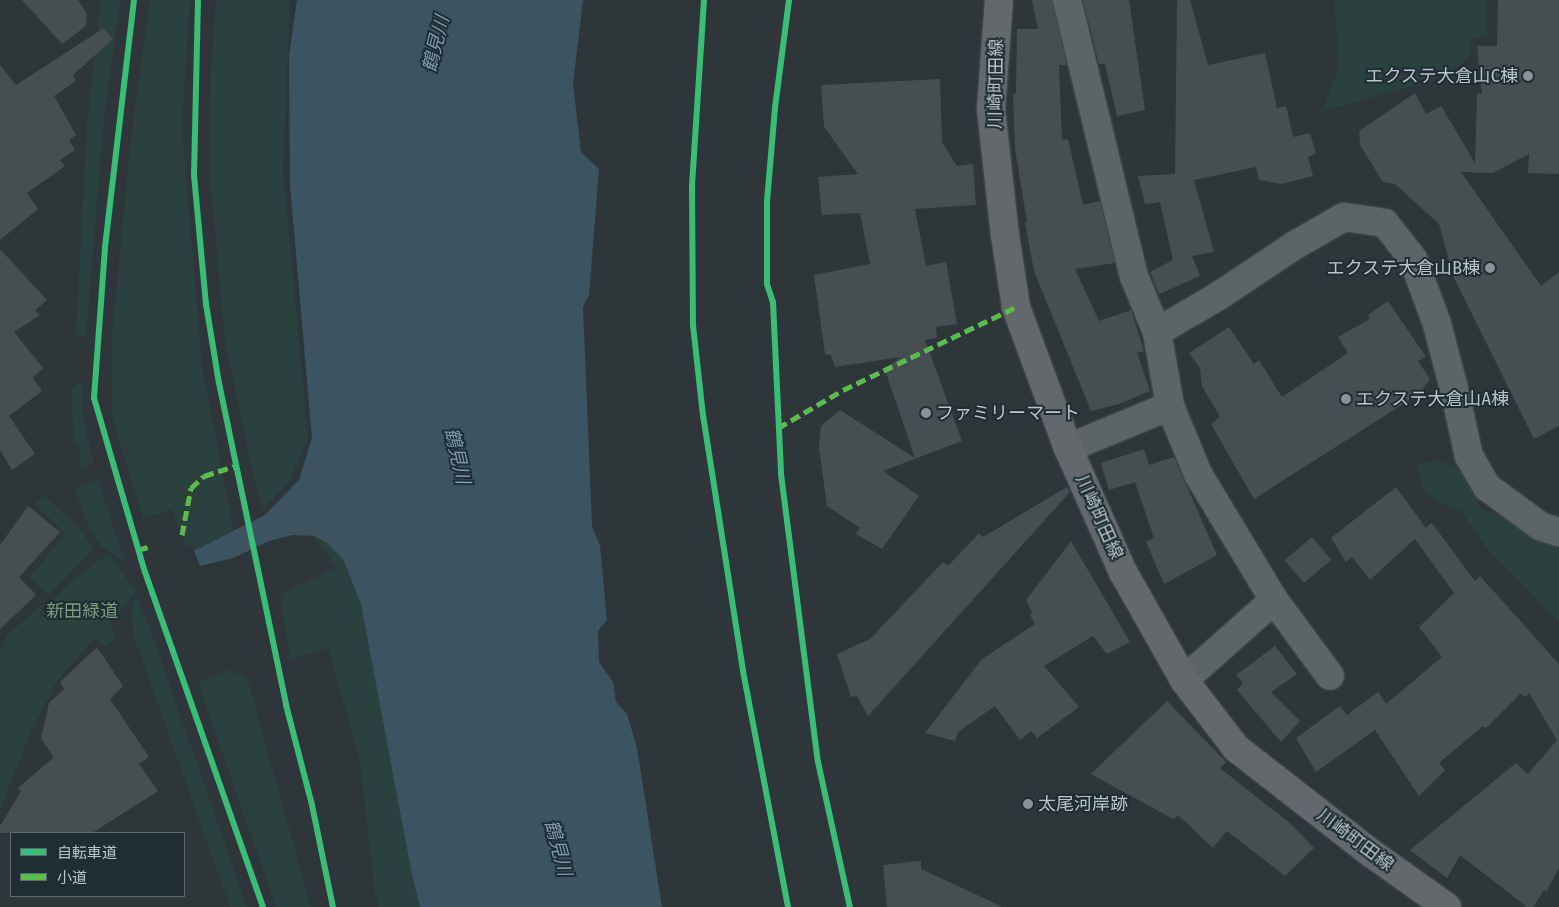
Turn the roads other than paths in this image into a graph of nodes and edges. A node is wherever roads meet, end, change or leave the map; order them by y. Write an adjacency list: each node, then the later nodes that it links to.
1 (999, 0): 5 (main road, 川崎町田線)
2 (1067, 0): 3 (street)
3 (1157, 332): 4 (street); 6 (street)
4 (1170, 406): 5 (street); 7 (street)
5 (1068, 448): 9 (main road, 川崎町田線)
6 (1559, 532)
7 (1274, 600): 8 (street); 9 (street)
8 (1330, 676)
9 (1184, 680): 10 (main road, 川崎町田線)
10 (1447, 907)

